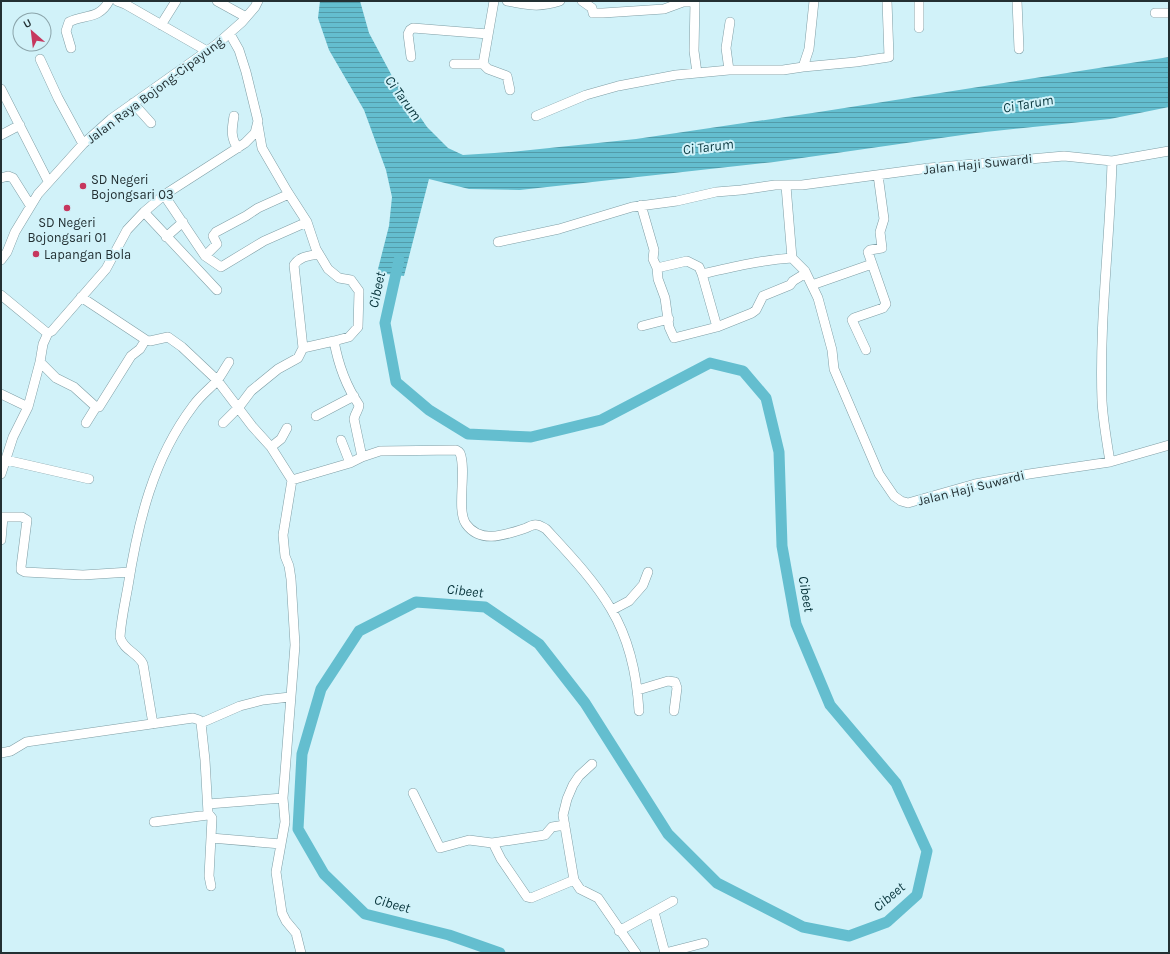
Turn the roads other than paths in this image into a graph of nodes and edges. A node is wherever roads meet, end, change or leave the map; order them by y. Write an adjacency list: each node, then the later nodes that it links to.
1 (109, 1): 23 (street)
2 (117, 1): 19 (street)
3 (176, 1): 19 (street)
4 (217, 1): 17 (street)
5 (258, 1): 17 (street, Jalan Raya Bojong-Cipayung)
6 (494, 1): 22 (street)
7 (507, 1): 8 (street)
8 (560, 1)
9 (582, 1): 10 (street)
10 (695, 1): 32 (street)
11 (814, 1): 30 (street)
12 (887, 1): 30 (street)
13 (919, 1): 20 (street)
14 (1017, 1): 24 (street)
15 (1155, 13): 16 (street)
16 (1169, 13)
17 (246, 17): 21 (street, Jalan Raya Bojong-Cipayung)
18 (730, 22): 31 (street)
19 (160, 24): 25 (street)
20 (919, 28)
21 (230, 34): 25 (street, Jalan Raya Bojong-Cipayung); 38 (street)
22 (488, 34): 26 (street); 29 (street)
23 (70, 48)
24 (1019, 49)
25 (207, 51): 35 (street, Jalan Raya Bojong-Cipayung)
26 (411, 57)
27 (40, 59): 42 (street)
28 (454, 64): 29 (street)
29 (483, 64): 33 (street)
30 (803, 67): 31 (street)
31 (729, 70): 32 (street)
32 (697, 73): 37 (street)
33 (510, 90)
34 (2, 92): 40 (street)
35 (133, 103): 39 (street); 42 (street, Jalan Raya Bojong-Cipayung)
36 (234, 116): 43 (street)
37 (536, 116)
38 (258, 121): 43 (street); 50 (street)
39 (151, 123)
40 (20, 125): 41 (street); 48 (street)
41 (1, 135)
42 (83, 144): 48 (street, Jalan Raya Bojong-Cipayung)
43 (238, 148): 51 (street)
44 (1169, 151): 45 (street, Jalan Haji Suwardi)
45 (1112, 160): 46 (street, Jalan Haji Suwardi); 96 (street)
46 (878, 175): 49 (street, Jalan Haji Suwardi); 63 (street)
47 (1, 178): 52 (street)
48 (48, 181): 52 (street, Jalan Raya Bojong-Cipayung)
49 (786, 186): 53 (street, Jalan Haji Suwardi); 61 (street)
50 (289, 194): 56 (street); 60 (street)
51 (164, 195): 54 (street); 55 (street)
52 (30, 205): 62 (street, Jalan Raya Bojong-Cipayung)
53 (641, 205): 58 (street, Jalan Haji Suwardi); 64 (street)
54 (144, 212): 57 (street); 70 (street)
55 (183, 222): 57 (street); 60 (street)
56 (307, 222): 59 (street); 60 (street)
57 (166, 237): 68 (street)
58 (498, 242)
59 (319, 254): 75 (street); 77 (street)
60 (205, 256)
61 (792, 258): 65 (street, Jalan Haji Suwardi); 66 (street)
62 (1, 260)
63 (872, 264): 67 (street); 78 (street)
64 (657, 268): 66 (street); 71 (street)
65 (806, 273): 67 (street, Jalan Haji Suwardi); 73 (street)
66 (702, 274): 73 (street)
67 (812, 285): 96 (street, Jalan Haji Suwardi)
68 (217, 290)
69 (1, 295): 74 (street)
70 (81, 298): 74 (street); 81 (street)
71 (669, 319): 72 (street); 73 (street)
72 (642, 326)
73 (717, 327)
74 (48, 333): 79 (street)
75 (334, 341): 77 (street); 83 (street)
76 (143, 344): 85 (street)
77 (303, 348): 86 (street)
78 (866, 350)
79 (40, 362): 84 (street); 85 (street)
80 (229, 362): 81 (street)
81 (217, 380): 86 (street); 103 (street)
82 (1, 394): 84 (street)
83 (354, 396): 87 (street); 94 (street)
84 (28, 407): 95 (street)
85 (96, 407): 88 (street)
86 (239, 407): 89 (street); 93 (street)
87 (316, 416)
88 (86, 423)
89 (223, 423)
90 (287, 428): 93 (street)
91 (342, 440): 97 (street)
92 (1169, 445): 96 (street, Jalan Haji Suwardi)
93 (271, 447): 100 (street)
94 (362, 457): 97 (street); 105 (street)
95 (6, 460): 98 (street); 99 (street)
96 (1110, 462)
97 (350, 463): 100 (street)
98 (1, 474)
99 (89, 479)
100 (292, 480): 107 (street)
101 (2, 517): 102 (street); 103 (street)
102 (1, 540)
103 (130, 572): 111 (street)
104 (648, 572): 105 (street)
105 (612, 610): 106 (street)
106 (638, 690): 108 (street); 109 (street)
107 (290, 697): 110 (street); 115 (street)
108 (674, 711)
109 (638, 712)
110 (201, 723): 111 (street); 116 (street)
111 (153, 724): 112 (street)
112 (1, 753)
113 (592, 764): 119 (street)
114 (413, 793): 121 (street)
115 (283, 798): 116 (street); 122 (street)
116 (208, 804): 117 (street)
117 (208, 815): 118 (street); 120 (street)
118 (154, 822)
119 (565, 825): 121 (street); 123 (street)
120 (211, 838): 122 (street); 124 (street)
121 (493, 843): 123 (street)
122 (281, 844): 129 (street)
123 (574, 880): 127 (street)
124 (211, 886)
125 (673, 901): 126 (street)
126 (654, 912): 127 (street); 128 (street)
127 (619, 931): 130 (street)
128 (704, 943)
129 (301, 953)
130 (636, 953)

